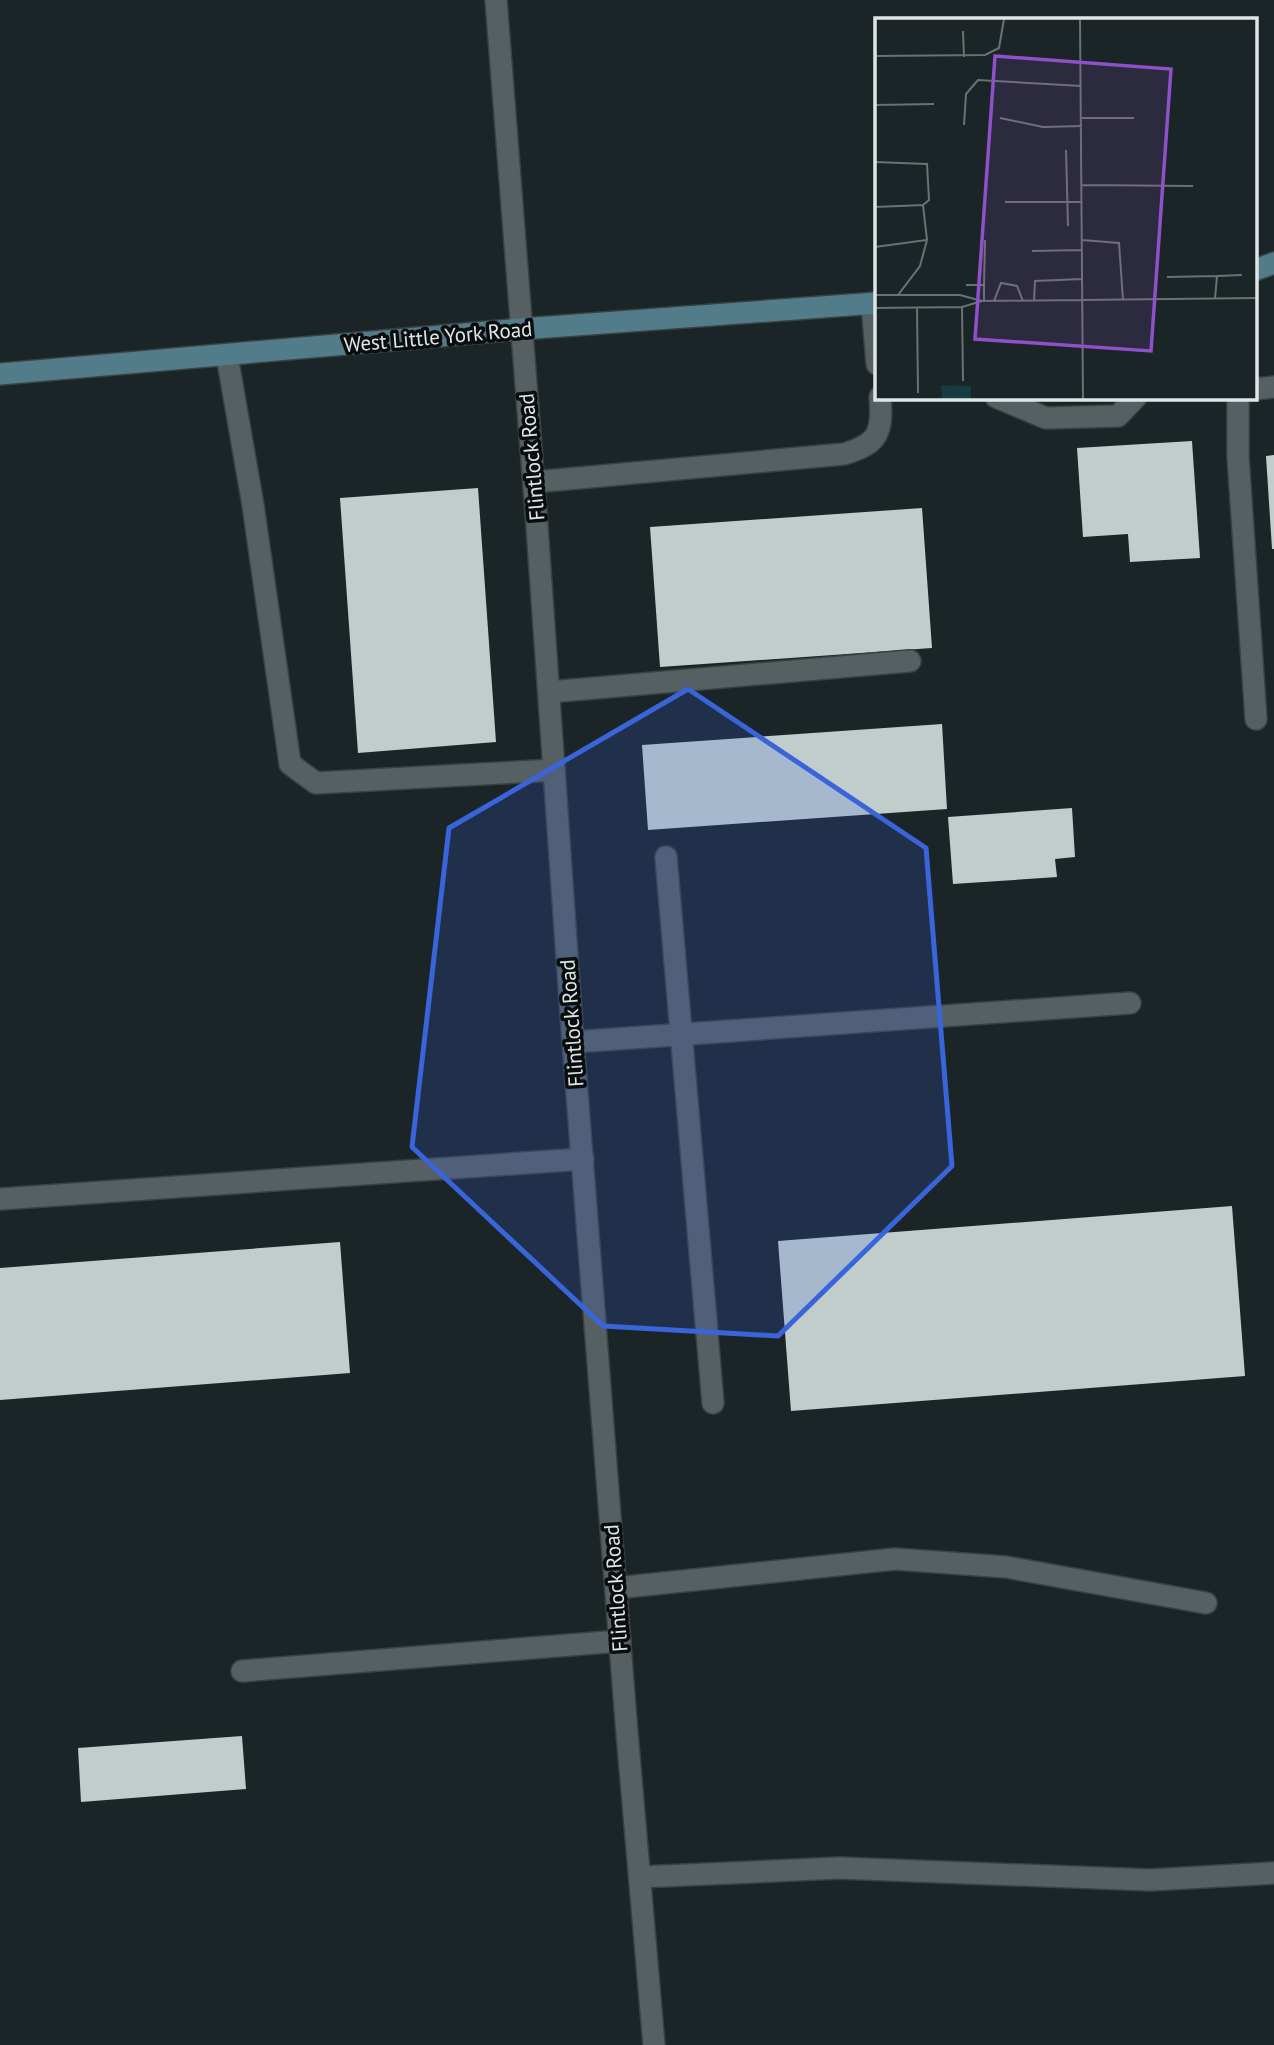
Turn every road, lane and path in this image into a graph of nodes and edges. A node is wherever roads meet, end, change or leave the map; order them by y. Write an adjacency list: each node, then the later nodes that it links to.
1 (496, 0): 8 (street, Flintlock Road)
2 (1274, 263): 3 (main road)
3 (1256, 270)
4 (1256, 278): 5 (main road)
5 (1274, 282)
6 (874, 303): 7 (street); 8 (main road, West Little York Road)
7 (875, 323)
8 (521, 329): 9 (main road, West Little York Road); 17 (street, Flintlock Road)
9 (227, 356): 10 (main road, West Little York Road); 21 (street)
10 (0, 374)
11 (1274, 387): 12 (street)
12 (1256, 389)
13 (880, 399): 17 (street)
14 (1001, 399): 15 (street)
15 (1134, 399)
16 (1238, 399): 20 (street)
17 (534, 482): 19 (street, Flintlock Road)
18 (910, 661): 19 (street)
19 (549, 692): 21 (street, Flintlock Road)
20 (1256, 719)
21 (554, 769): 25 (street, Flintlock Road)
22 (666, 857): 24 (street)
23 (1130, 1003): 24 (street)
24 (681, 1034): 25 (street); 28 (street)
25 (573, 1042): 26 (street, Flintlock Road)
26 (583, 1159): 27 (street); 29 (street, Flintlock Road)
27 (0, 1199)
28 (713, 1404)
29 (616, 1588): 30 (street); 31 (street, Flintlock Road)
30 (1206, 1603)
31 (620, 1641): 32 (street); 34 (street, Flintlock Road)
32 (242, 1671)
33 (1274, 1872): 34 (street)
34 (640, 1877): 35 (street, Flintlock Road)
35 (654, 2045)

